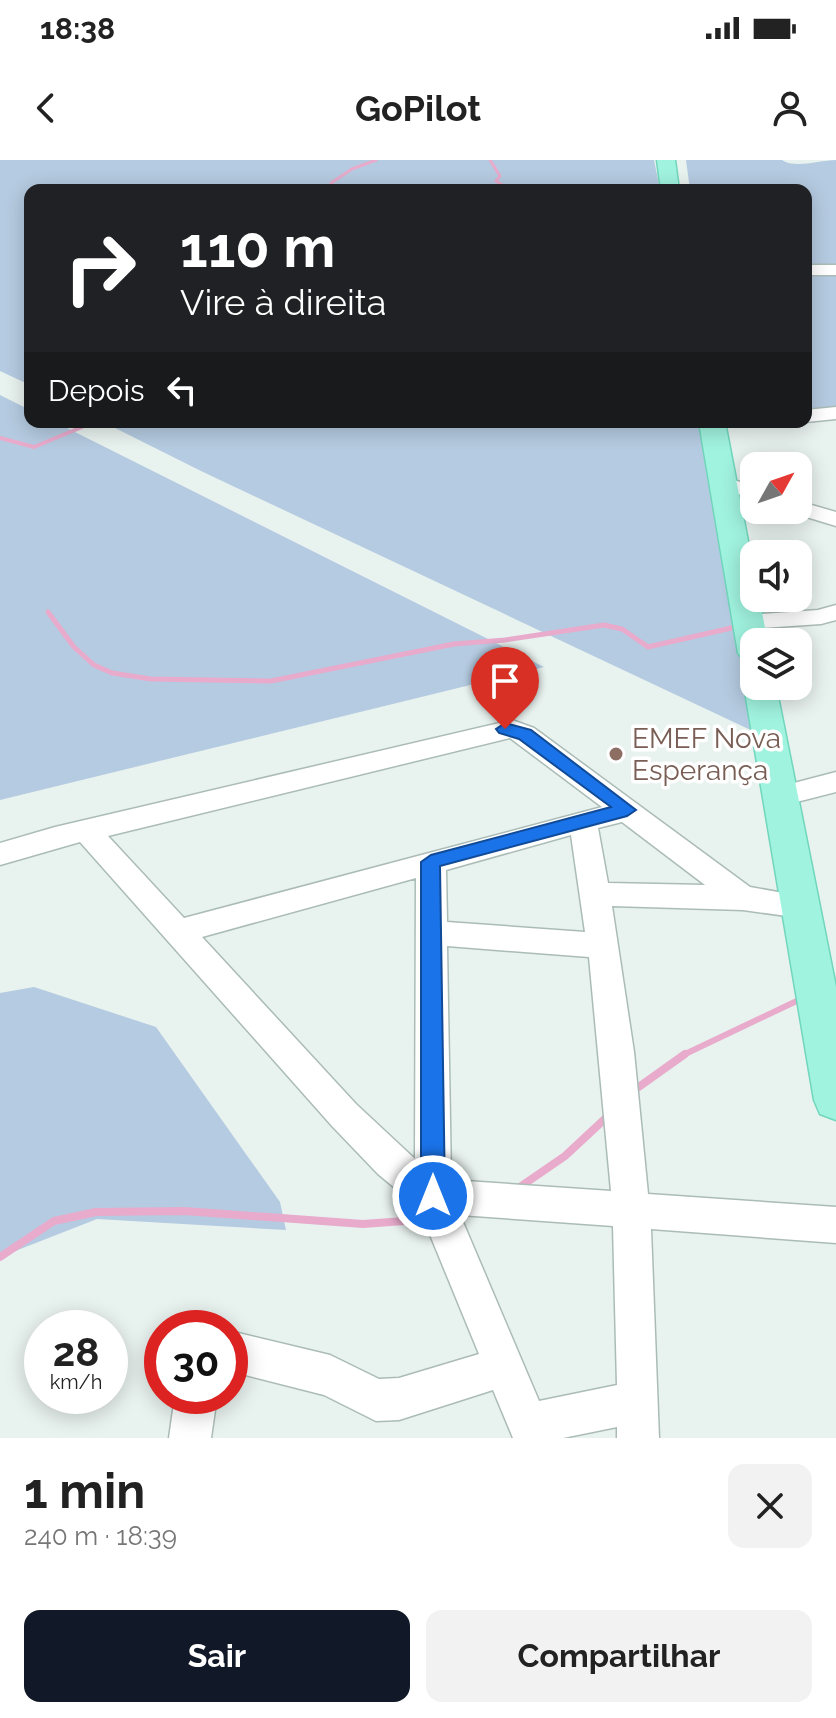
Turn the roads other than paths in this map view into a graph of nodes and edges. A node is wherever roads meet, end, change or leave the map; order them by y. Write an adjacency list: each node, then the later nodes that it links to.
1 (666, 160): 2 (main road)
2 (669, 184)
3 (812, 270): 4 (street)
4 (836, 270)
5 (836, 413): 6 (street)
6 (812, 415)
7 (713, 428): 8 (main road)
8 (720, 482): 9 (street); 13 (main road)
9 (740, 488)
10 (812, 511): 11 (street)
11 (836, 519)
12 (831, 621): 13 (street)
13 (748, 622): 14 (main road)
14 (749, 628)
15 (764, 700): 17 (main road)
16 (836, 782): 17 (street)
17 (793, 793): 18 (street); 26 (main road)
18 (836, 807)
19 (627, 810): 20 (street); 21 (street); 25 (street)
20 (583, 822): 23 (street); 24 (street)
21 (87, 831): 22 (street); 27 (street)
22 (0, 854)
23 (431, 862): 27 (street); 28 (street)
24 (596, 894): 25 (street); 29 (street)
25 (743, 898): 26 (street)
26 (801, 906): 30 (main road)
27 (179, 931): 31 (street)
28 (432, 933): 29 (street); 31 (street)
29 (602, 946): 32 (street)
30 (836, 1100)
31 (433, 1196): 32 (street); 35 (street)
32 (633, 1210): 33 (street); 37 (street)
33 (836, 1225)
34 (248, 1356): 35 (street)
35 (503, 1367): 38 (street)
36 (193, 1414): 39 (street)
37 (638, 1420): 38 (street)
38 (531, 1431)
39 (190, 1438)

